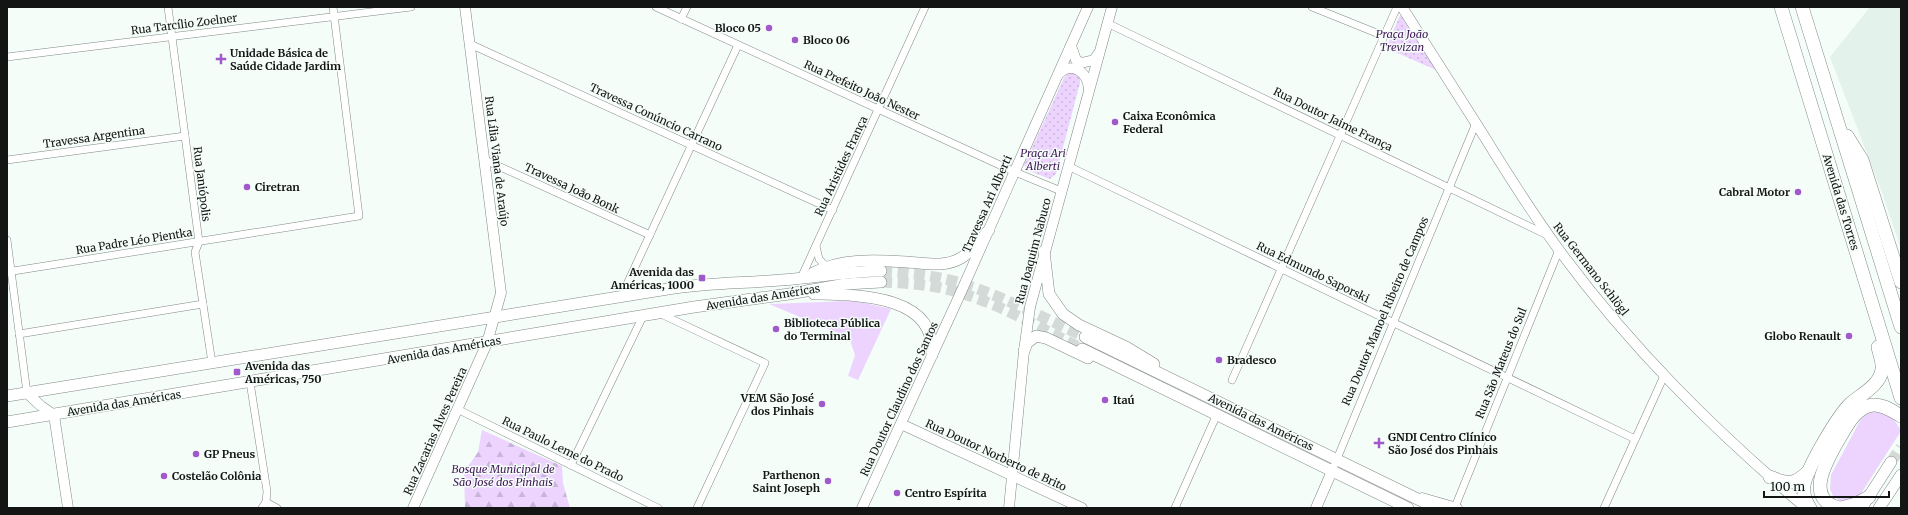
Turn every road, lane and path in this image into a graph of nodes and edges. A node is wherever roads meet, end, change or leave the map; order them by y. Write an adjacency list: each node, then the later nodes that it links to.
1 (168, 7): 19 (street, Rua Janiópolis)
2 (333, 7): 15 (street)
3 (411, 7): 15 (street, Rua Tarcílio Zoelner)
4 (466, 7): 20 (main road, Rua Lília Viana de Araújo)
5 (656, 7): 16 (street, Rua Prefeito João Nester)
6 (687, 7): 16 (street)
7 (925, 7): 27 (street, Rua Aristides França)
8 (1088, 7): 22 (main road, Travessa Ari Alberti)
9 (1112, 7): 17 (main road, Rua Joaquim Nabuco)
10 (1312, 7): 18 (street)
11 (1397, 7): 18 (street)
12 (1402, 7): 28 (main road, Rua Germano Schlögl)
13 (1781, 7): 61 (highway, Avenida das Torres)
14 (1802, 7): 29 (highway, Avenida das Torres)
15 (334, 16): 19 (street, Rua Tarcílio Zoelner); 44 (street, Rua Padre Léo Pientka)
16 (682, 19): 21 (street, Rua Prefeito João Nester)
17 (1108, 23): 23 (main road, Rua Joaquim Nabuco); 30 (street, Rua Doutor Jaime França)
18 (1384, 36): 30 (street)
19 (172, 37): 24 (street, Rua Tarcílio Zoelner); 31 (street, Rua Janiópolis)
20 (470, 44): 32 (street, Travessa Conúncio Carrano); 34 (main road, Rua Lília Viana de Araújo)
21 (738, 45): 27 (street, Rua Prefeito João Nester); 32 (street)
22 (1071, 46): 23 (main road); 25 (main road, Travessa Ari Alberti)
23 (1099, 53): 26 (main road, Rua Joaquim Nabuco)
24 (7, 57)
25 (1058, 76): 26 (main road); 36 (main road, Travessa Ari Alberti)
26 (1089, 89): 35 (main road, Rua Joaquim Nabuco)
27 (878, 109): 36 (street, Rua Prefeito João Nester); 39 (street, Rua Aristides França)
28 (1476, 123): 37 (street, Rua Doutor Manoel Ribeiro de Campos); 42 (main road, Rua Germano Schlögl)
29 (1838, 123): 48 (highway); 63 (highway, Avenida das Torres)
30 (1340, 135): 37 (street, Rua Doutor Jaime França); 50 (street)
31 (185, 136): 33 (street, Travessa Argentina); 44 (street, Rua Janiópolis)
32 (692, 145): 39 (street, Travessa Conúncio Carrano); 41 (street)
33 (7, 160)
34 (485, 160): 41 (street, Travessa João Bonk); 60 (main road, Rua Lília Viana de Araújo)
35 (1068, 166): 38 (main road, Rua Joaquim Nabuco); 50 (street, Rua Edmundo Saporski)
36 (1015, 172): 38 (street, Rua Prefeito João Nester); 40 (main road, Travessa Ari Alberti)
37 (1449, 187): 42 (street, Rua Doutor Jaime França); 62 (street, Rua Doutor Manoel Ribeiro de Campos)
38 (1061, 190): 47 (main road, Rua Joaquim Nabuco)
39 (833, 210): 45 (street, Rua Aristides França)
40 (989, 230): 49 (main road); 56 (main road, Travessa Ari Alberti)
41 (650, 235): 55 (street)
42 (1549, 236): 46 (main road, Rua Germano Schlögl)
43 (7, 240): 51 (street)
44 (198, 242): 51 (street, Rua Padre Léo Pientka); 57 (street, Rua Janiópolis)
45 (816, 246): 49 (street); 52 (street, Rua Aristides França)
46 (1559, 250): 71 (main road, Rua Germano Schlögl); 72 (street, Rua São Mateus do Sul)
47 (1044, 251): 68 (main road, Rua Joaquim Nabuco); 76 (main road)
48 (1898, 264): 53 (highway)
49 (826, 266): 52 (main road)
50 (1281, 269): 62 (street, Rua Edmundo Saporski); 73 (street)
51 (9, 272): 64 (street)
52 (804, 277): 54 (main road, Avenida das Américas); 55 (main road, Avenida das Américas)
53 (1901, 282)
54 (789, 294): 58 (main road, Avenida das Américas); 69 (main road)
55 (622, 296): 60 (main road, Avenida das Américas)
56 (957, 301): 69 (main road, Rua Doutor Claudino dos Santos)
57 (203, 304): 64 (street); 70 (street, Rua Janiópolis)
58 (660, 313): 59 (main road, Avenida das Américas); 102 (street)
59 (643, 316): 66 (main road, Avenida das Américas); 89 (street)
60 (494, 318): 66 (main road, Rua Zacarias Alves Pereira); 70 (main road, Avenida das Américas)
61 (1877, 318): 78 (highway, Avenida das Torres); 91 (highway)
62 (1393, 323): 72 (street, Rua Edmundo Saporski); 87 (street, Rua Doutor Manoel Ribeiro de Campos)
63 (1901, 327)
64 (19, 334): 75 (street)
65 (1085, 338): 76 (main road, Avenida das Américas)
66 (487, 343): 74 (main road, Avenida das Américas); 80 (main road, Rua Zacarias Alves Pereira)
67 (1082, 349): 79 (main road, Avenida das Américas)
68 (1024, 351): 79 (main road); 93 (main road, Rua Joaquim Nabuco)
69 (932, 355): 85 (main road, Rua Doutor Claudino dos Santos)
70 (212, 363): 75 (main road, Avenida das Américas)
71 (1664, 376): 86 (street); 94 (main road, Rua Germano Schlögl)
72 (1507, 378): 86 (street, Rua Edmundo Saporski); 110 (street, Rua São Mateus do Sul)
73 (1232, 380)
74 (250, 382): 82 (main road, Avenida das Américas); 97 (street)
75 (27, 393): 77 (main road, Avenida das Américas); 82 (main road)
76 (1200, 393): 87 (main road, Avenida das Américas)
77 (7, 396)
78 (1901, 398)
79 (1195, 403): 81 (main road, Avenida das Américas)
80 (457, 409): 89 (street, Rua Paulo Leme do Prado); 100 (main road, Rua Zacarias Alves Pereira)
81 (1216, 414): 90 (main road, Avenida das Américas); 106 (street)
82 (54, 415): 84 (main road, Avenida das Américas); 98 (main road)
83 (1901, 416): 114 (highway)
84 (7, 422)
85 (901, 424): 93 (main road, Rua Doutor Norberto de Brito); 103 (main road, Rua Doutor Claudino dos Santos)
86 (1635, 439): 111 (street)
87 (1336, 459): 90 (street, Rua Doutor Manoel Ribeiro de Campos); 95 (main road, Avenida das Américas)
88 (1891, 462): 96 (main road)
89 (571, 465): 101 (street, Rua Paulo Leme do Prado)
90 (1332, 470): 107 (main road, Rua Doutor Manoel Ribeiro de Campos); 108 (main road, Avenida das Américas)
91 (1809, 470): 94 (highway); 113 (highway)
92 (1901, 475): 116 (main road)
93 (1012, 476): 104 (main road, Rua Joaquim Nabuco); 105 (main road, Rua Doutor Norberto de Brito)
94 (1770, 477): 112 (main road, Rua Germano Schlögl)
95 (1401, 491): 109 (main road, Avenida das Américas); 110 (main road)
96 (1869, 497): 114 (highway); 115 (main road)
97 (262, 506): 99 (street)
98 (68, 508)
99 (277, 508)
100 (413, 508)
101 (658, 508)
102 (697, 508)
103 (862, 508)
104 (1009, 508)
105 (1082, 508)
106 (1175, 508)
107 (1316, 508)
108 (1408, 508)
109 (1436, 508)
110 (1456, 508)
111 (1604, 508)
112 (1806, 508)
113 (1810, 508)
114 (1840, 508)
115 (1862, 508)
116 (1879, 508)

